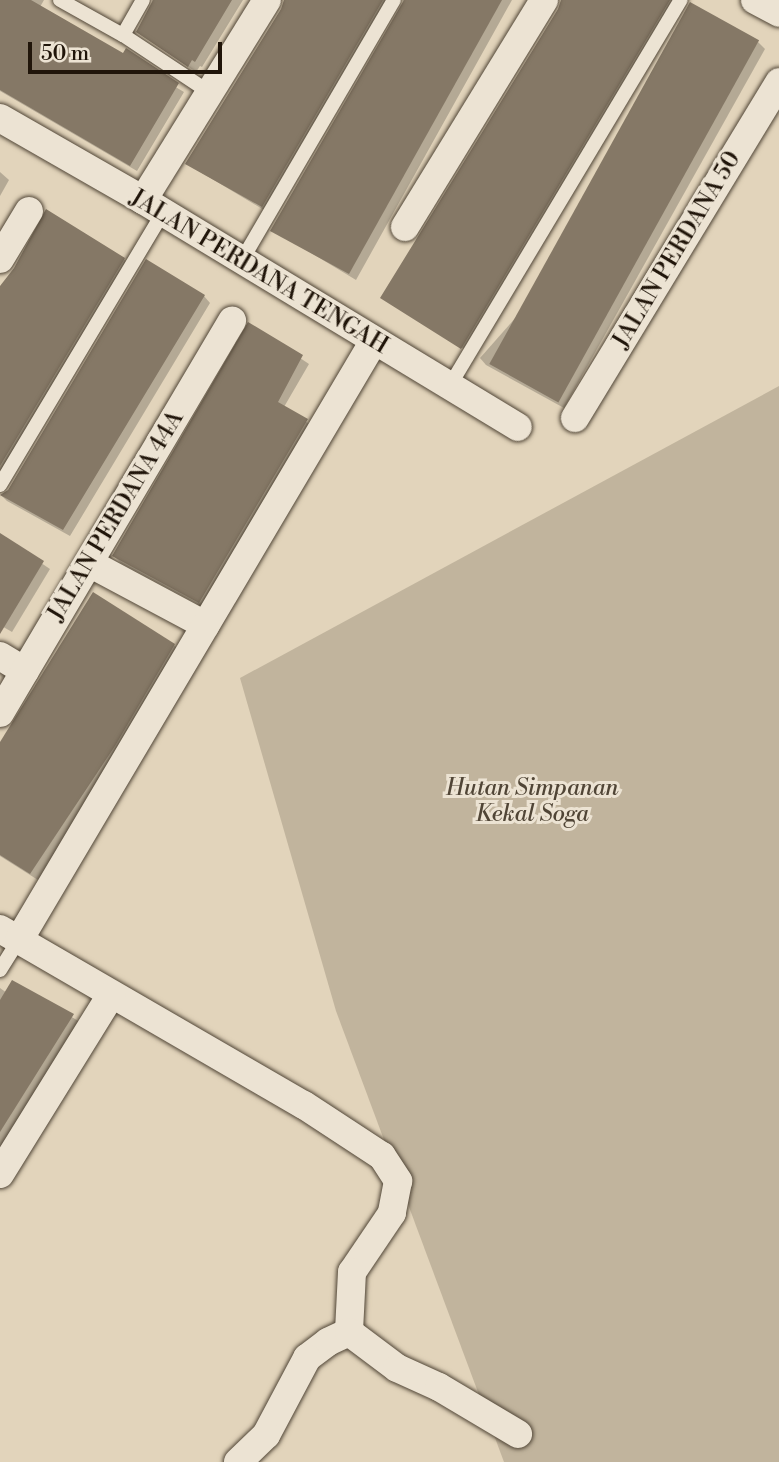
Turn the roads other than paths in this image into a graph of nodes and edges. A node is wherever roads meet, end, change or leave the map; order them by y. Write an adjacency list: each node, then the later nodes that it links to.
1 (60, 0): 9 (lane)
2 (143, 0): 9 (lane)
3 (267, 0): 11 (street)
4 (394, 0): 17 (lane)
5 (544, 0): 15 (street)
6 (681, 0): 20 (lane)
7 (755, 0): 8 (street)
8 (779, 13)
9 (123, 35): 11 (lane)
10 (779, 82): 21 (street, JALAN PERDANA 50)
11 (212, 94): 13 (street)
12 (0, 118): 13 (street, JALAN PERDANA TENGAH)
13 (153, 207): 17 (street, JALAN PERDANA TENGAH); 23 (lane)
14 (29, 211): 16 (street)
15 (405, 227)
16 (0, 259)
17 (242, 260): 19 (street, JALAN PERDANA TENGAH)
18 (232, 320): 24 (street, JALAN PERDANA 44A)
19 (374, 341): 20 (street, JALAN PERDANA TENGAH); 25 (street)
20 (449, 387): 22 (street, JALAN PERDANA TENGAH)
21 (575, 418)
22 (518, 427)
23 (0, 485)
24 (89, 563): 25 (street); 27 (street, JALAN PERDANA 44A)
25 (205, 625): 29 (street)
26 (0, 656): 27 (street)
27 (25, 671): 28 (street, JALAN PERDANA 44A)
28 (0, 713)
29 (9, 934): 30 (lane); 31 (street)
30 (0, 970)
31 (111, 995): 32 (street); 33 (street)
32 (0, 1174)
33 (349, 1332): 34 (street); 35 (street)
34 (518, 1434)
35 (238, 1462)

